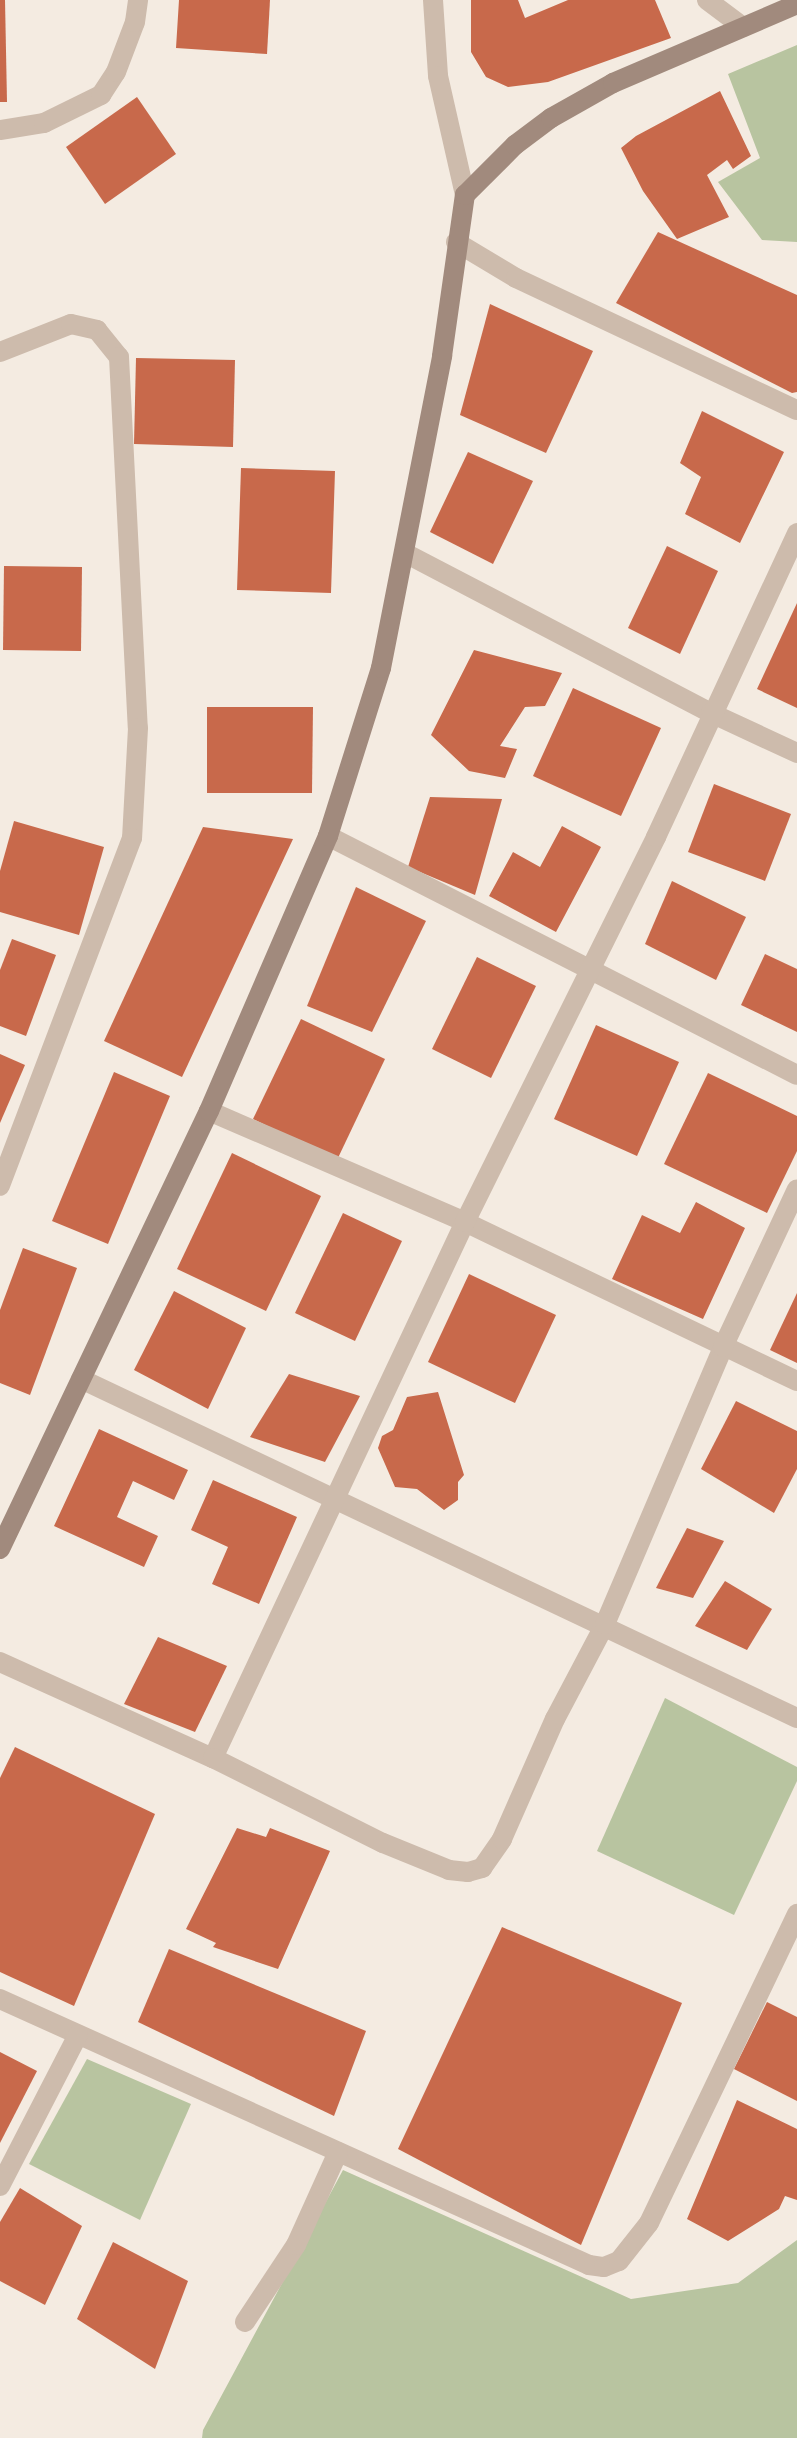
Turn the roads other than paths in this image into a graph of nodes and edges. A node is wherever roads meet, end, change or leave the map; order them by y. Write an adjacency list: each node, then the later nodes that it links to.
1 (138, 0): 6 (street)
2 (433, 0): 7 (street)
3 (707, 0): 5 (street)
4 (797, 4): 5 (main road)
5 (743, 27): 7 (main road)
6 (0, 130)
7 (465, 195): 8 (main road)
8 (456, 242): 10 (street); 12 (main road)
9 (0, 352): 19 (street)
10 (797, 410)
11 (797, 533): 13 (street)
12 (405, 553): 13 (street); 15 (main road)
13 (711, 713): 14 (street); 16 (street)
14 (797, 753)
15 (328, 836): 16 (street); 18 (main road)
16 (589, 970): 17 (street); 21 (street)
17 (797, 1075)
18 (209, 1111): 21 (street); 23 (main road)
19 (0, 1186)
20 (797, 1189): 22 (street)
21 (465, 1222): 22 (street); 25 (street)
22 (723, 1347): 24 (street); 27 (street)
23 (81, 1379): 25 (street); 26 (main road)
24 (797, 1381)
25 (337, 1499): 27 (street); 30 (street)
26 (0, 1549)
27 (605, 1624): 29 (street); 30 (street)
28 (0, 1662): 30 (street)
29 (797, 1718)
30 (213, 1758)
31 (797, 1914): 34 (street)
32 (0, 1999): 33 (street)
33 (78, 2035): 34 (street); 35 (street)
34 (338, 2152): 36 (street)
35 (0, 2186)
36 (245, 2322)

